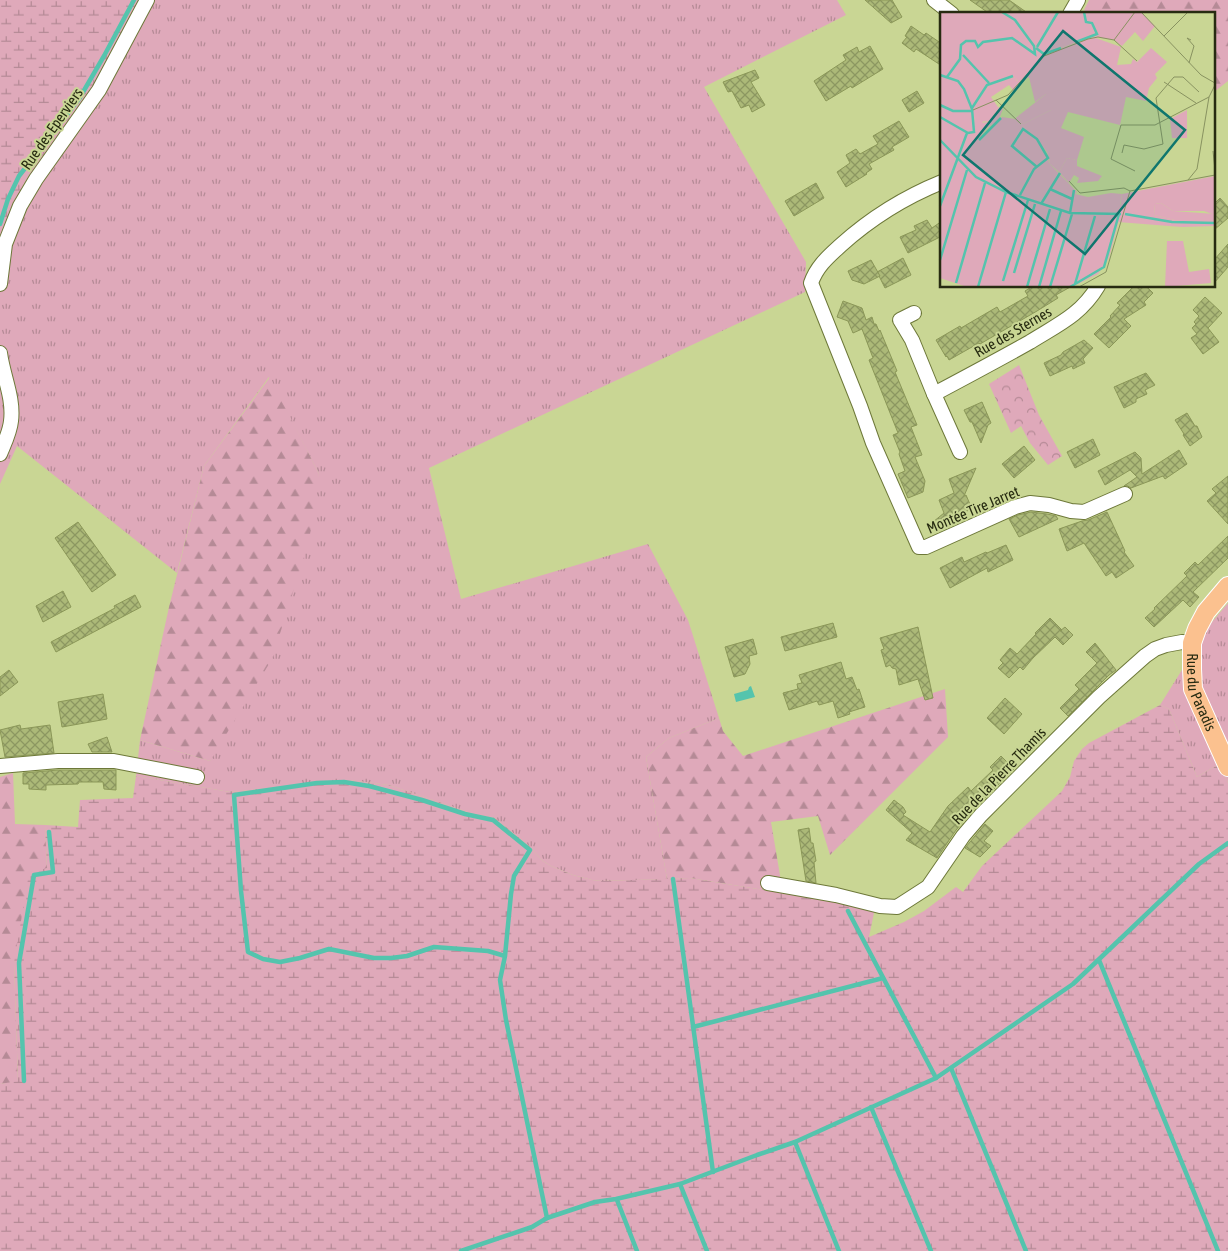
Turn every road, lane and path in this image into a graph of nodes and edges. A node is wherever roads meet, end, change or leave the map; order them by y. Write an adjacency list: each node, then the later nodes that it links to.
1 (147, 0): 7 (street, Rue des Eperviers)
2 (934, 0): 4 (street)
3 (1078, 0): 5 (street)
4 (949, 12)
5 (1071, 12)
6 (940, 183): 14 (street, Montée Tire Jarret)
7 (0, 284)
8 (1097, 288): 11 (street, Rue des Sternes)
9 (914, 313): 11 (street)
10 (0, 352): 13 (street)
11 (934, 394): 12 (street)
12 (960, 452)
13 (0, 454)
14 (1125, 494)
15 (1228, 586): 16 (main road)
16 (1192, 643): 18 (main road, Rue du Paradis); 20 (street, Rue de la Pierre Thamis)
17 (0, 766): 19 (street)
18 (1228, 767)
19 (197, 777)
20 (768, 883)

